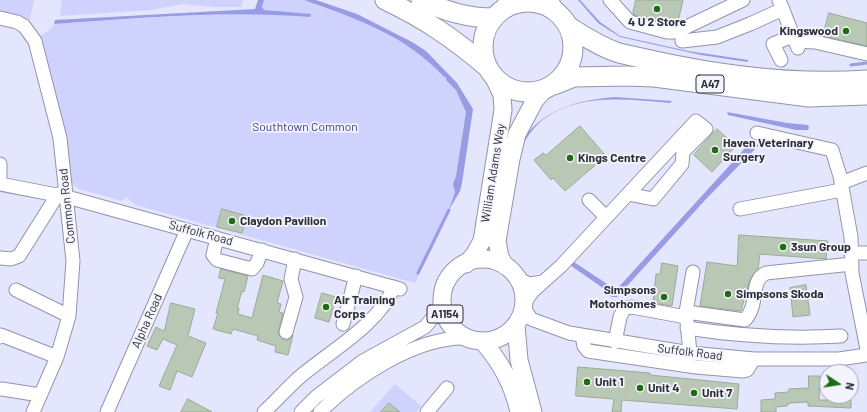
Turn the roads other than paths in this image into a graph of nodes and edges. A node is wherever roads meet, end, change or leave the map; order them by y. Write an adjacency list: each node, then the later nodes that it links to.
1 (385, 0): 14 (highway)
2 (421, 0): 7 (highway)
3 (552, 0): 9 (street)
4 (743, 0): 5 (street)
5 (617, 3)
6 (781, 4): 10 (street); 11 (street)
7 (499, 10): 9 (highway); 14 (highway)
8 (0, 18): 23 (street, Common Road)
9 (565, 21): 15 (highway, A47); 16 (highway)
10 (682, 41)
11 (795, 41): 12 (street); 13 (street)
12 (867, 54)
13 (781, 60)
14 (491, 73): 16 (highway); 35 (main road, William Adams Way / A1154)
15 (867, 80)
16 (549, 88): 17 (highway, A47); 36 (main road, William Adams Way / A1154)
17 (867, 95)
18 (757, 133): 22 (street)
19 (0, 164): 21 (street)
20 (867, 173): 22 (street)
21 (0, 184): 23 (street, Suffolk Road)
22 (841, 187): 26 (street); 34 (street)
23 (63, 196): 28 (street, Suffolk Road); 32 (street); 44 (street, Common Road)
24 (626, 196): 24 (street); 27 (street)
25 (589, 200): 27 (street)
26 (740, 209)
27 (606, 217): 40 (street)
28 (187, 230): 29 (street, Suffolk Road); 63 (street, Alpha Road)
29 (217, 238): 30 (street, Suffolk Road); 30 (street)
30 (262, 250): 33 (street, Suffolk Road)
31 (867, 253): 34 (street)
32 (0, 258)
33 (295, 259): 38 (street, Suffolk Road); 48 (street)
34 (852, 259): 45 (street); 54 (street)
35 (466, 264): 36 (main road, A1154); 42 (main road, A1154)
36 (506, 266): 39 (main road, A1154)
37 (692, 272): 45 (street)
38 (356, 276): 46 (street); 64 (street, Suffolk Road)
39 (519, 279): 40 (street); 43 (main road)
40 (544, 281): 43 (street)
41 (16, 290): 44 (street)
42 (442, 302): 52 (main road, A1154); 65 (street)
43 (524, 305): 47 (main road); 49 (street, Suffolk Road)
44 (69, 316): 57 (street, Common Road)
45 (686, 319): 50 (street); 53 (street); 55 (street)
46 (343, 324)
47 (516, 325): 52 (main road); 69 (main road)
48 (286, 332)
49 (582, 336): 53 (street, Suffolk Road); 58 (street)
50 (841, 336)
51 (0, 337): 57 (street)
52 (474, 339): 66 (street); 68 (main road, A1154)
53 (615, 342): 55 (street, Suffolk Road)
54 (867, 349)
55 (690, 353): 58 (street, Suffolk Road)
56 (867, 355): 58 (street, Suffolk Road)
57 (57, 357): 61 (street, Common Road)
58 (754, 359)
59 (447, 388): 67 (street)
60 (2, 389): 61 (street)
61 (40, 395): 62 (street, Common Road)
62 (33, 412)
63 (106, 412)
64 (264, 412)
65 (301, 412)
66 (320, 412)
67 (427, 412)
68 (519, 412)
69 (533, 412)

